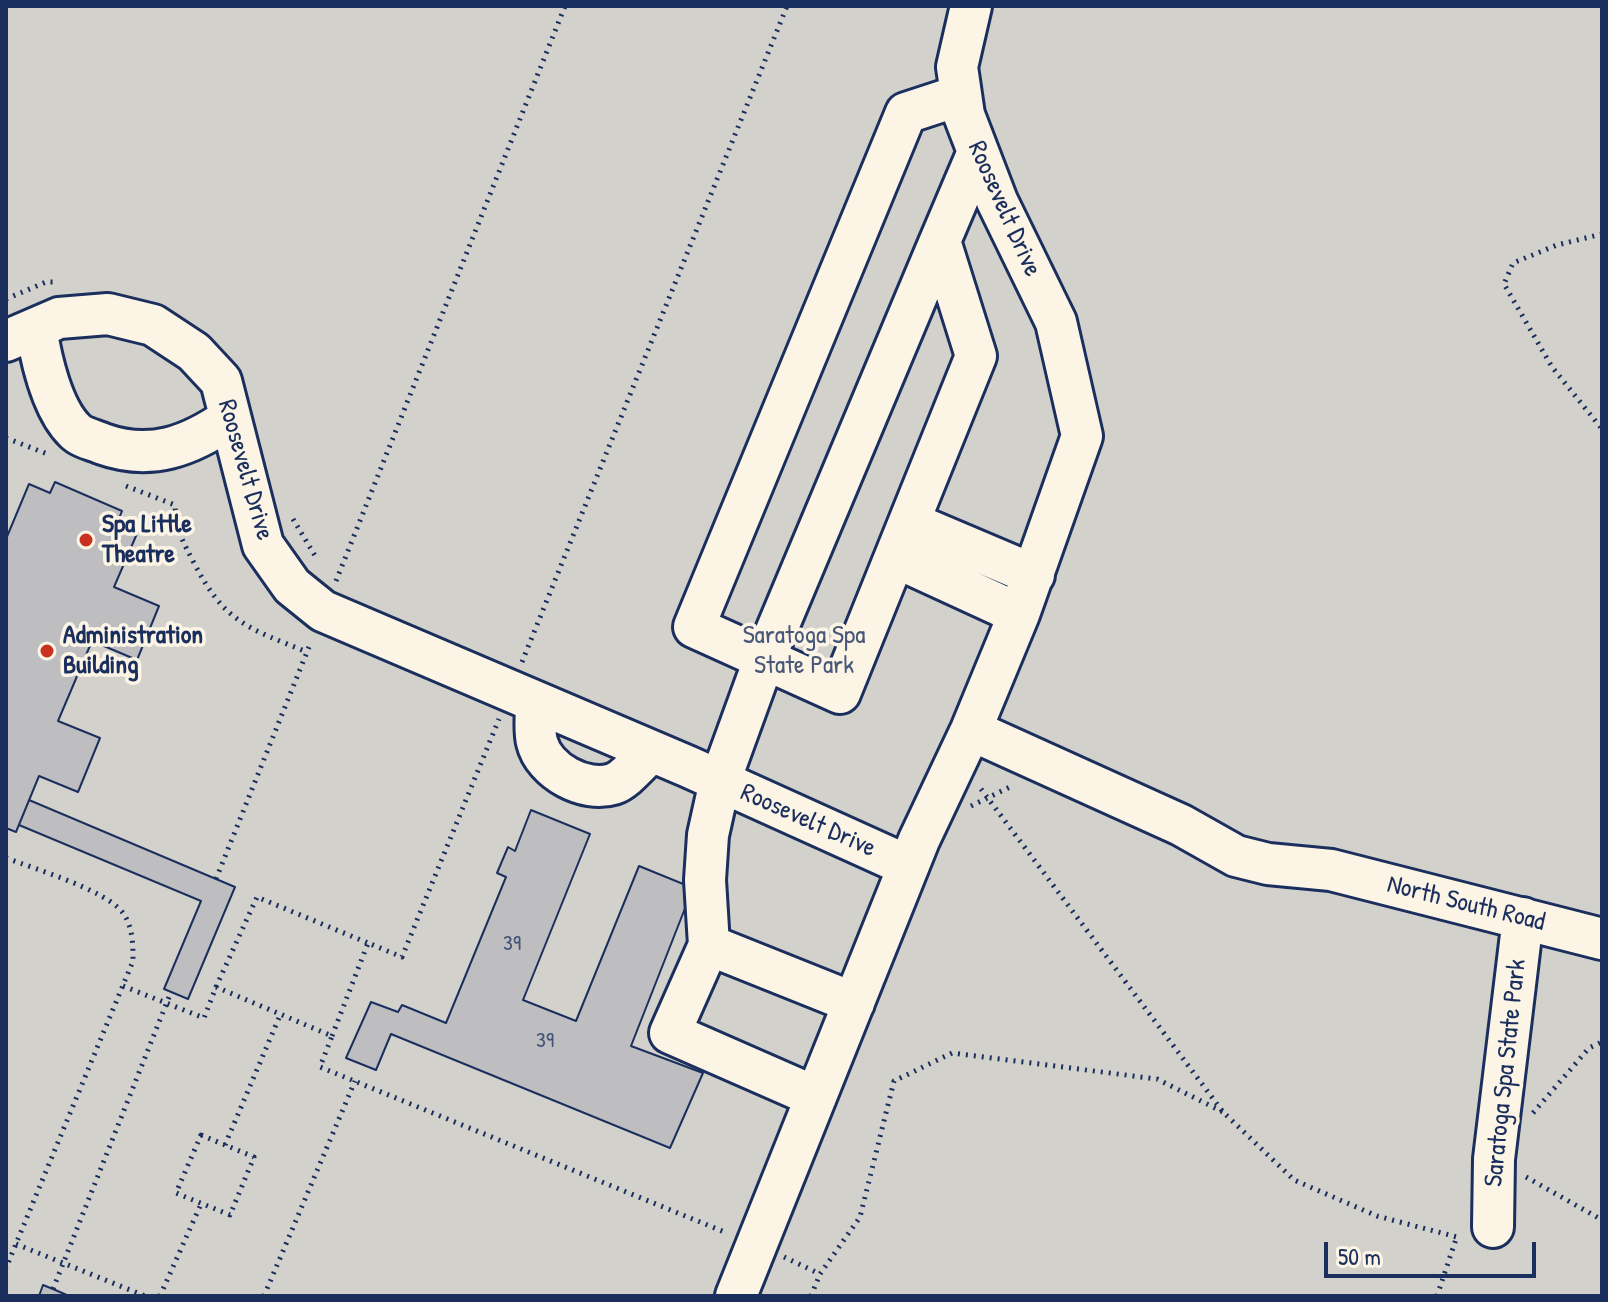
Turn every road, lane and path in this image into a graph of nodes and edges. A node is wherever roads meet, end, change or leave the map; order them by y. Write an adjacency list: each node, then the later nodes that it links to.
1 (565, 6): 19 (path)
2 (787, 6): 23 (path)
3 (971, 6): 4 (street, Roosevelt Drive)
4 (961, 95): 5 (street, Roosevelt Drive); 22 (street)
5 (977, 154): 7 (street); 18 (street, Roosevelt Drive)
6 (1602, 234): 12 (path)
7 (940, 241): 17 (street); 22 (street)
8 (62, 282): 9 (path)
9 (6, 299)
10 (21, 335): 11 (street, Roosevelt Drive); 11 (street)
11 (230, 418): 19 (street, Roosevelt Drive)
12 (1602, 429)
13 (6, 438): 14 (path)
14 (62, 460)
15 (118, 483): 21 (path)
16 (293, 518): 19 (path)
17 (902, 539): 18 (street); 20 (street); 22 (street)
18 (1034, 575): 20 (street, Roosevelt Drive)
19 (329, 598): 21 (path); 23 (street, Roosevelt Drive)
20 (1019, 614): 24 (street, Roosevelt Drive)
21 (307, 652): 30 (path)
22 (764, 660): 26 (street)
23 (526, 682): 25 (street, Roosevelt Drive); 25 (street); 33 (path)
24 (971, 730): 29 (street, Roosevelt Drive); 31 (street, North South Road)
25 (651, 752): 26 (street, Roosevelt Drive)
26 (720, 781): 29 (street, Roosevelt Drive); 34 (street)
27 (980, 788): 45 (path)
28 (6, 858): 35 (path)
29 (908, 866): 38 (street)
30 (216, 879)
31 (1523, 918): 32 (street, North South Road); 48 (street, Saratoga Spa State Park)
32 (1602, 939)
33 (368, 943): 36 (path); 41 (path)
34 (709, 945): 38 (street); 44 (street)
35 (123, 986): 39 (path); 52 (path)
36 (216, 987): 39 (path); 40 (path)
37 (171, 992): 39 (path)
38 (854, 1003): 44 (street)
39 (167, 1004): 54 (path)
40 (281, 1013): 41 (path); 47 (path)
41 (332, 1036): 43 (path)
42 (1602, 1042): 46 (path)
43 (355, 1081): 53 (path); 60 (path)
44 (816, 1097): 53 (street)
45 (1223, 1112): 56 (path); 63 (path)
46 (1532, 1114)
47 (225, 1145): 49 (path); 49 (path)
48 (1494, 1159): 50 (path); 51 (street, Saratoga Spa State Park)
49 (201, 1204): 59 (path)
50 (1602, 1220)
51 (1493, 1227)
52 (16, 1244): 54 (path); 55 (path)
53 (757, 1245): 56 (path); 61 (street)
54 (64, 1263): 57 (path); 58 (path)
55 (6, 1268)
56 (820, 1274): 62 (path)
57 (53, 1289)
58 (145, 1296)
59 (160, 1296)
60 (264, 1296)
61 (736, 1296)
62 (811, 1296)
63 (1437, 1296)

